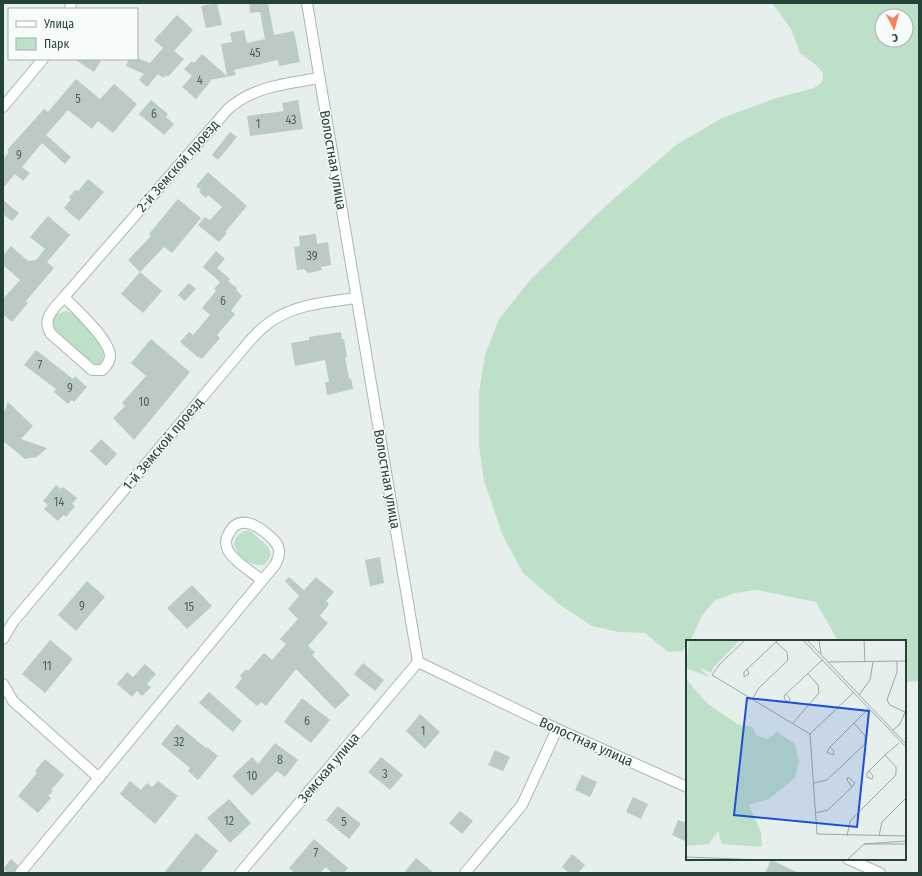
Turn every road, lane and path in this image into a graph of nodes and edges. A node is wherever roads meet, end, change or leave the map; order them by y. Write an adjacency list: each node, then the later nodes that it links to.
1 (307, 3): 3 (street, Волостная улица)
2 (42, 60): 4 (street)
3 (319, 78): 5 (street, 2-й Земской проезд); 6 (street, Волостная улица)
4 (3, 107)
5 (64, 297): 5 (street, 2-й Земской проезд)
6 (356, 298): 8 (street, 1-й Земской проезд); 9 (street, Волостная улица)
7 (262, 580): 7 (street); 12 (street)
8 (3, 639)
9 (418, 662): 11 (street, Волостная улица); 16 (street, Земская улица)
10 (3, 684): 12 (street)
11 (557, 729): 13 (street, Волостная улица); 17 (street)
12 (99, 778): 15 (street)
13 (686, 787)
14 (850, 860): 18 (street)
15 (20, 873)
16 (240, 873)
17 (465, 873)
18 (879, 873)

